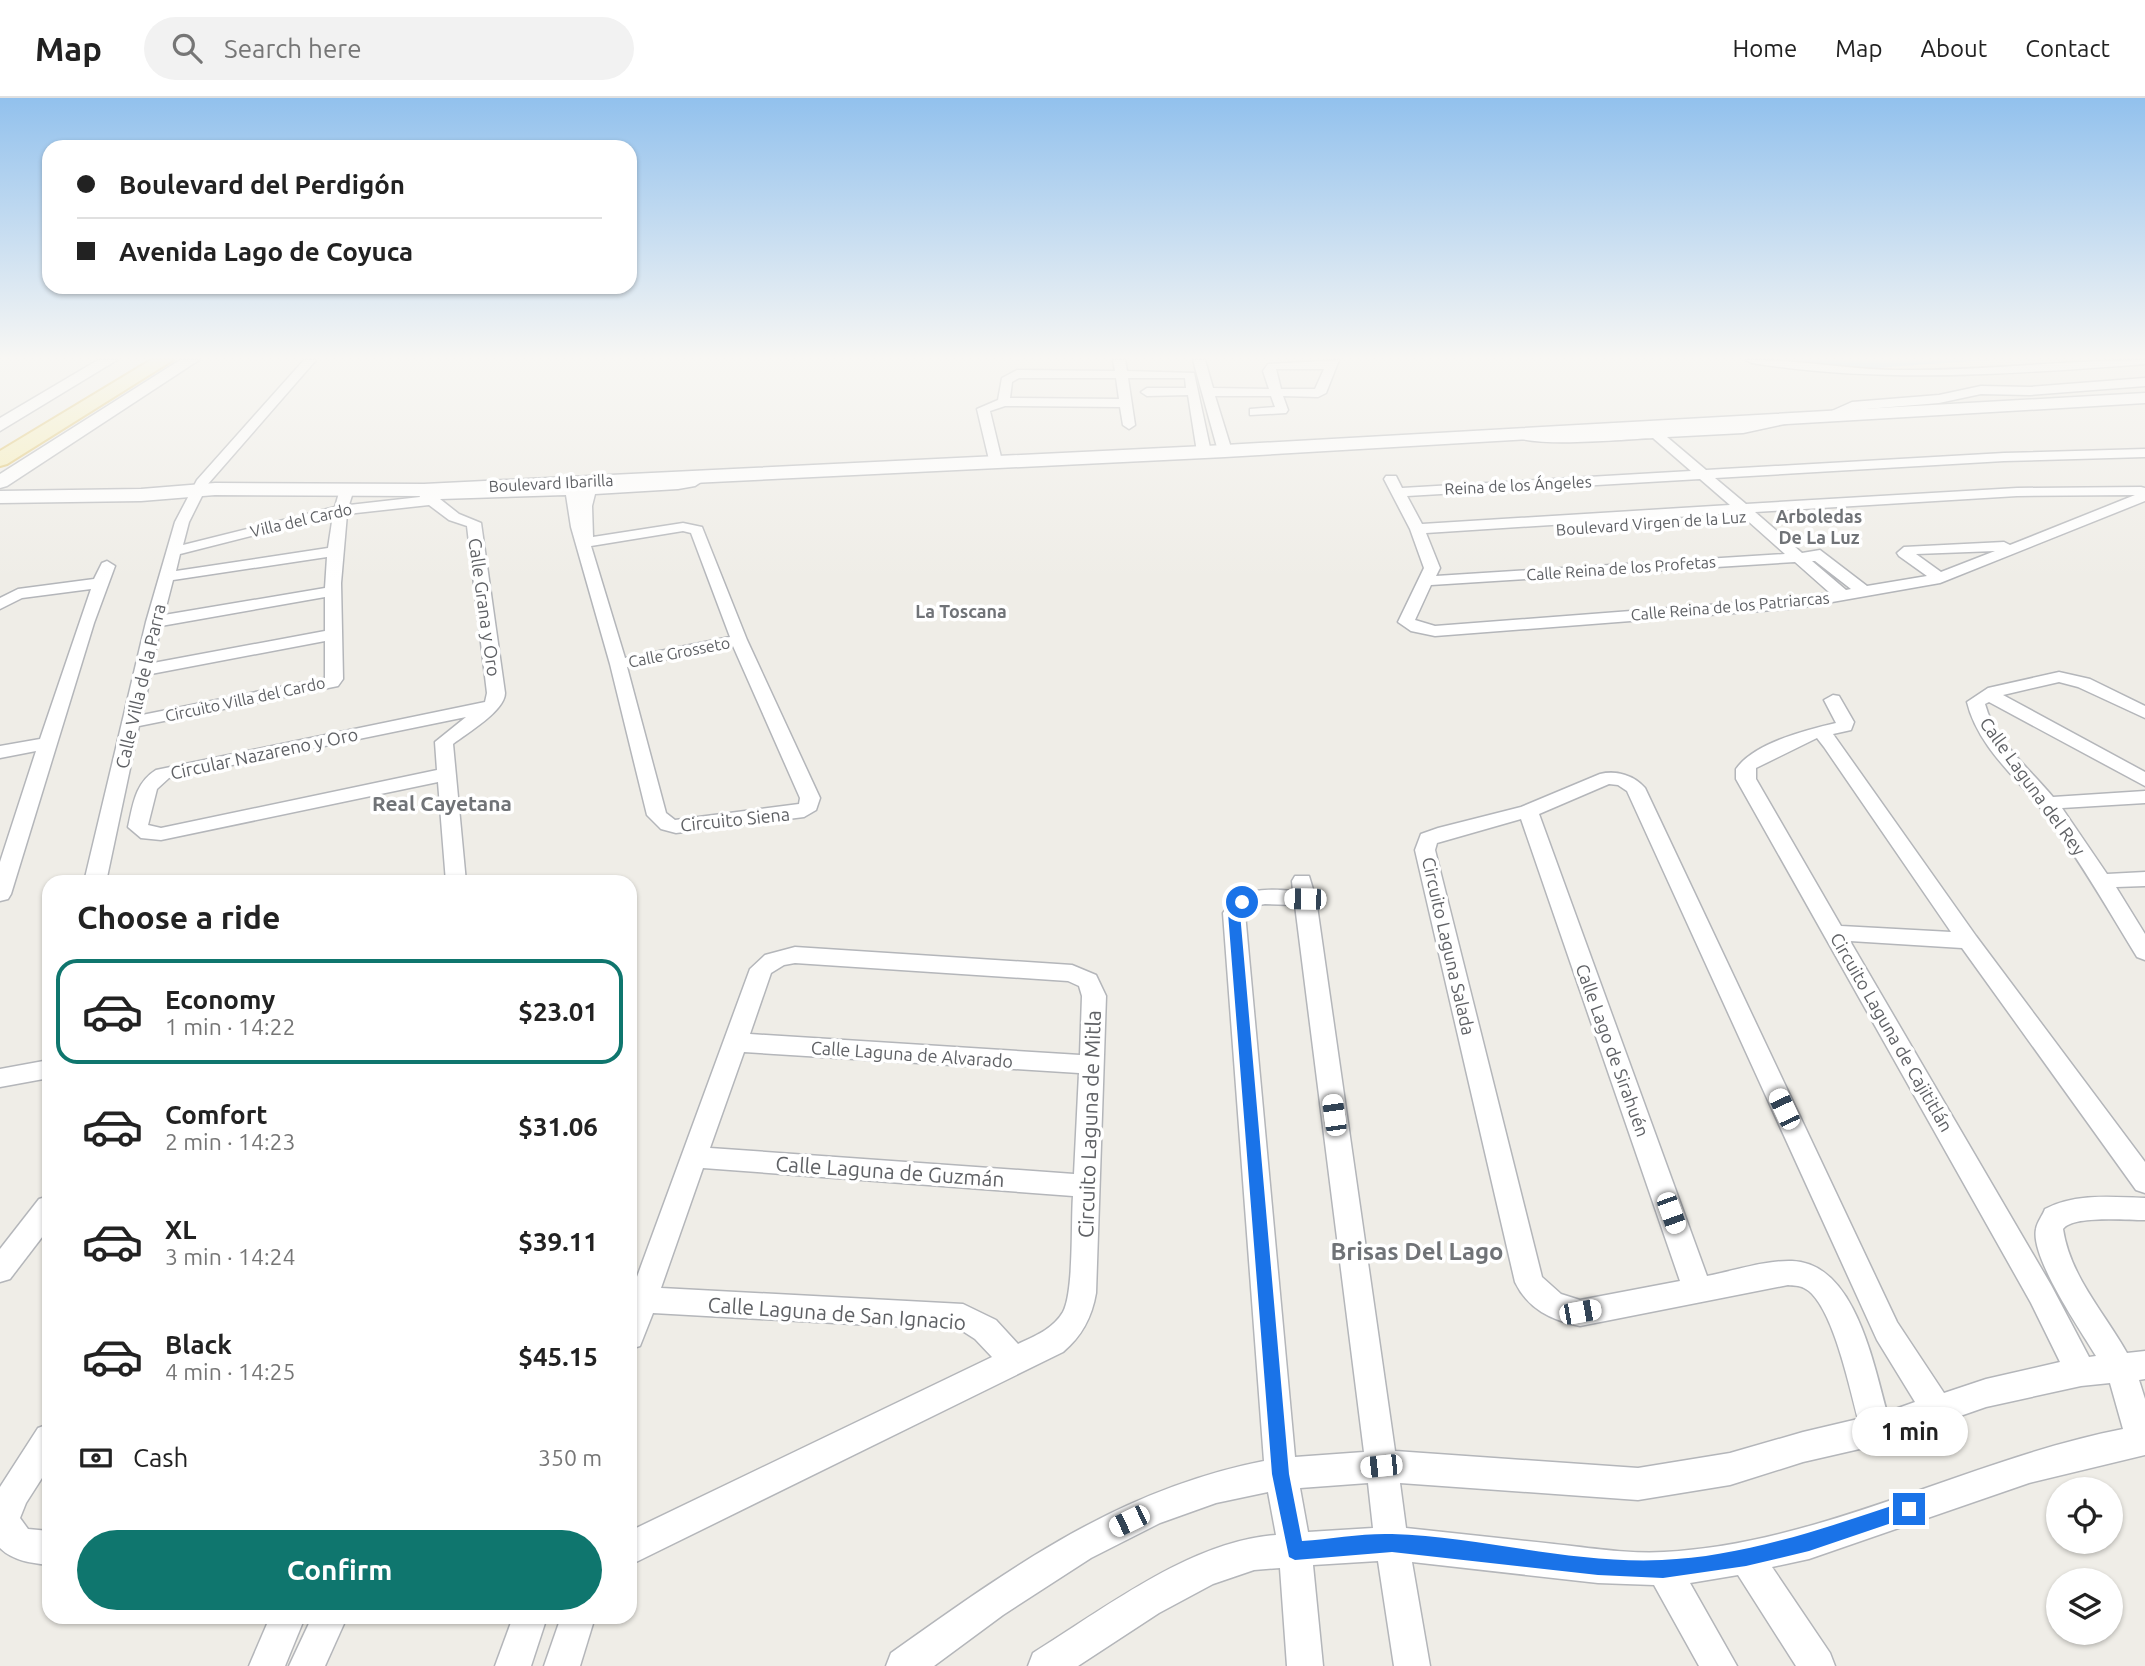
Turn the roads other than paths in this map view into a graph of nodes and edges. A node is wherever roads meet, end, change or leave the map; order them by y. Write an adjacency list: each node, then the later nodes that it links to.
1 (44, 433): 17 (main road)
2 (63, 433): 17 (street)
3 (71, 433): 18 (street)
4 (249, 433): 26 (street, Calle Villa de la Parra)
5 (989, 433): 19 (street)
6 (1201, 433): 14 (street)
7 (1220, 433): 13 (street)
8 (1527, 433): 11 (street, Boulevard Ibarilla)
9 (1671, 433): 12 (street)
10 (1674, 433): 20 (street)
11 (1514, 434): 12 (street); 13 (street, Boulevard Ibarilla)
12 (1656, 434): 21 (street)
13 (1225, 451): 14 (street, Boulevard Ibarilla)
14 (1204, 452): 19 (street, Boulevard Ibarilla)
15 (2145, 453): 16 (street, Reina de los Ángeles)
16 (2022, 456): 20 (street, Reina de los Ángeles); 29 (street)
17 (0, 460)
18 (31, 461): 22 (street); 23 (street)
19 (995, 461): 24 (street, Boulevard Ibarilla)
20 (1722, 472): 21 (street, Reina de los Ángeles); 35 (street)
21 (1703, 474): 35 (street); 37 (street, Reina de los Ángeles)
22 (0, 482): 23 (street)
23 (57, 483): 26 (street)
24 (591, 486): 25 (street, Boulevard Ibarilla); 38 (street, Circuito Siena)
25 (571, 487): 28 (street, Boulevard Ibarilla); 38 (street, Circuito Siena)
26 (204, 488): 27 (street, Boulevard Ibarilla); 32 (street); 41 (street, Calle Villa de la Parra)
27 (347, 489): 31 (street, Boulevard Ibarilla); 34 (street, Circuito Villa del Cardo)
28 (489, 491): 31 (street, Boulevard Ibarilla); 36 (street, Calle Grana y Oro)
29 (2092, 493): 30 (street, Boulevard Virgen de la Luz); 33 (street); 35 (street, Boulevard Virgen de la Luz)
30 (2145, 493): 33 (street, Calle Reina de los Patriarcas)
31 (427, 495): 34 (street, Villa del Cardo); 36 (street, Calle Grana y Oro)
32 (0, 499)
33 (2119, 506): 39 (street, Calle Reina de los Patriarcas)
34 (339, 510): 40 (street, Circuito Villa del Cardo); 41 (street, Villa del Cardo)
35 (1758, 512): 37 (street, Boulevard Virgen de la Luz); 42 (street); 43 (street)
36 (469, 520): 58 (street, Calle Grana y Oro)
37 (1418, 533): 46 (street)
38 (584, 543): 53 (street, Circuito Siena); 54 (street, Circuito Siena)
39 (2017, 546): 45 (street, Calle Reina de los Patriarcas); 45 (street)
40 (336, 551): 44 (street); 47 (street, Circuito Villa del Cardo)
41 (172, 552): 44 (street, Calle Villa de la Parra)
42 (1818, 556): 43 (street, Calle Reina de los Profetas); 48 (street)
43 (1799, 557): 46 (street, Calle Reina de los Profetas); 49 (street)
44 (165, 577): 51 (street, Calle Villa de la Parra)
45 (1940, 578): 48 (street, Calle Reina de los Patriarcas)
46 (1425, 581): 49 (street, Calle Reina de los Patriarcas)
47 (335, 591): 51 (street); 52 (street, Circuito Villa del Cardo)
48 (1863, 591): 49 (street, Calle Reina de los Patriarcas)
49 (1842, 595)
50 (0, 604): 63 (street)
51 (154, 622): 55 (street, Calle Villa de la Parra)
52 (334, 634): 55 (street); 61 (street, Circuito Villa del Cardo)
53 (739, 640): 54 (street, Calle Grosseto); 54 (street, Circuito Siena)
54 (618, 664)
55 (143, 670): 61 (street, Calle Villa de la Parra)
56 (1988, 694): 59 (street, Calle Laguna del Rey); 67 (street); 69 (street, Calle Laguna del Rey)
57 (1833, 700): 62 (street, Circuito Laguna de Cajititlán)
58 (491, 706): 60 (street, Circular Nazareno y Oro); 64 (street)
59 (2145, 713)
60 (437, 717): 64 (street); 66 (street, Circular Nazareno y Oro)
61 (132, 722): 71 (street, Calle Villa de la Parra)
62 (1821, 732): 76 (street, Circuito Laguna de Cajititlán); 77 (street)
63 (48, 743): 65 (street); 75 (street)
64 (444, 743): 66 (street)
65 (0, 752)
66 (447, 774): 72 (street)
67 (2145, 780)
68 (2145, 797): 69 (street)
69 (2048, 803): 74 (street, Calle Laguna del Rey)
70 (1528, 811): 89 (street, Calle Lago de Sirahuén); 89 (street, Circuito Laguna Salada); 95 (street, Circuito Laguna Salada)
71 (97, 875)
72 (455, 875)
73 (2145, 879): 74 (street)
74 (2102, 881): 78 (street, Calle Laguna del Rey)
75 (0, 894)
76 (1835, 933): 77 (street); 94 (street, Circuito Laguna de Cajititlán)
77 (1968, 941): 84 (street)
78 (2145, 952)
79 (734, 1042): 80 (street, Calle Laguna de Alvarado); 80 (street, Circuito Laguna de Mitla); 83 (street, Circuito Laguna de Mitla)
80 (1091, 1065): 85 (street, Circuito Laguna de Mitla)
81 (42, 1071): 82 (street)
82 (4, 1081)
83 (693, 1157): 85 (street, Calle Laguna de Guzmán); 90 (street, Circuito Laguna de Mitla)
84 (2145, 1182)
85 (1086, 1186): 92 (street, Circuito Laguna de Mitla)
86 (2145, 1209): 93 (street)
87 (42, 1216): 88 (street)
88 (0, 1270)
89 (1698, 1289): 96 (street, Circuito Laguna Salada)
90 (643, 1300): 91 (street, Circuito Laguna de Mitla); 92 (street, Calle Laguna de San Ignacio)
91 (637, 1317)
92 (1013, 1361): 102 (street, Circuito Laguna de Mitla)
93 (2132, 1366): 94 (street); 97 (street)
94 (2081, 1372): 95 (street)
95 (1937, 1409): 96 (street)
96 (1877, 1430): 99 (street)
97 (2143, 1440): 105 (street)
98 (42, 1450): 103 (street)
99 (1381, 1466): 100 (street); 100 (street); 101 (street)
100 (1280, 1474): 104 (street); 111 (street)
101 (1392, 1543): 104 (street); 106 (street); 118 (street)
102 (637, 1545)
103 (42, 1547)
104 (1295, 1550): 116 (street); 117 (street)
105 (1746, 1557): 106 (street); 120 (street)
106 (1663, 1569): 119 (street)
107 (285, 1624): 112 (street)
108 (327, 1624): 113 (street)
109 (528, 1624): 114 (street)
110 (576, 1624): 115 (street)
111 (907, 1665)
112 (267, 1666)
113 (307, 1666)
114 (513, 1666)
115 (562, 1666)
116 (1046, 1666)
117 (1305, 1666)
118 (1412, 1666)
119 (1719, 1666)
120 (1817, 1666)

